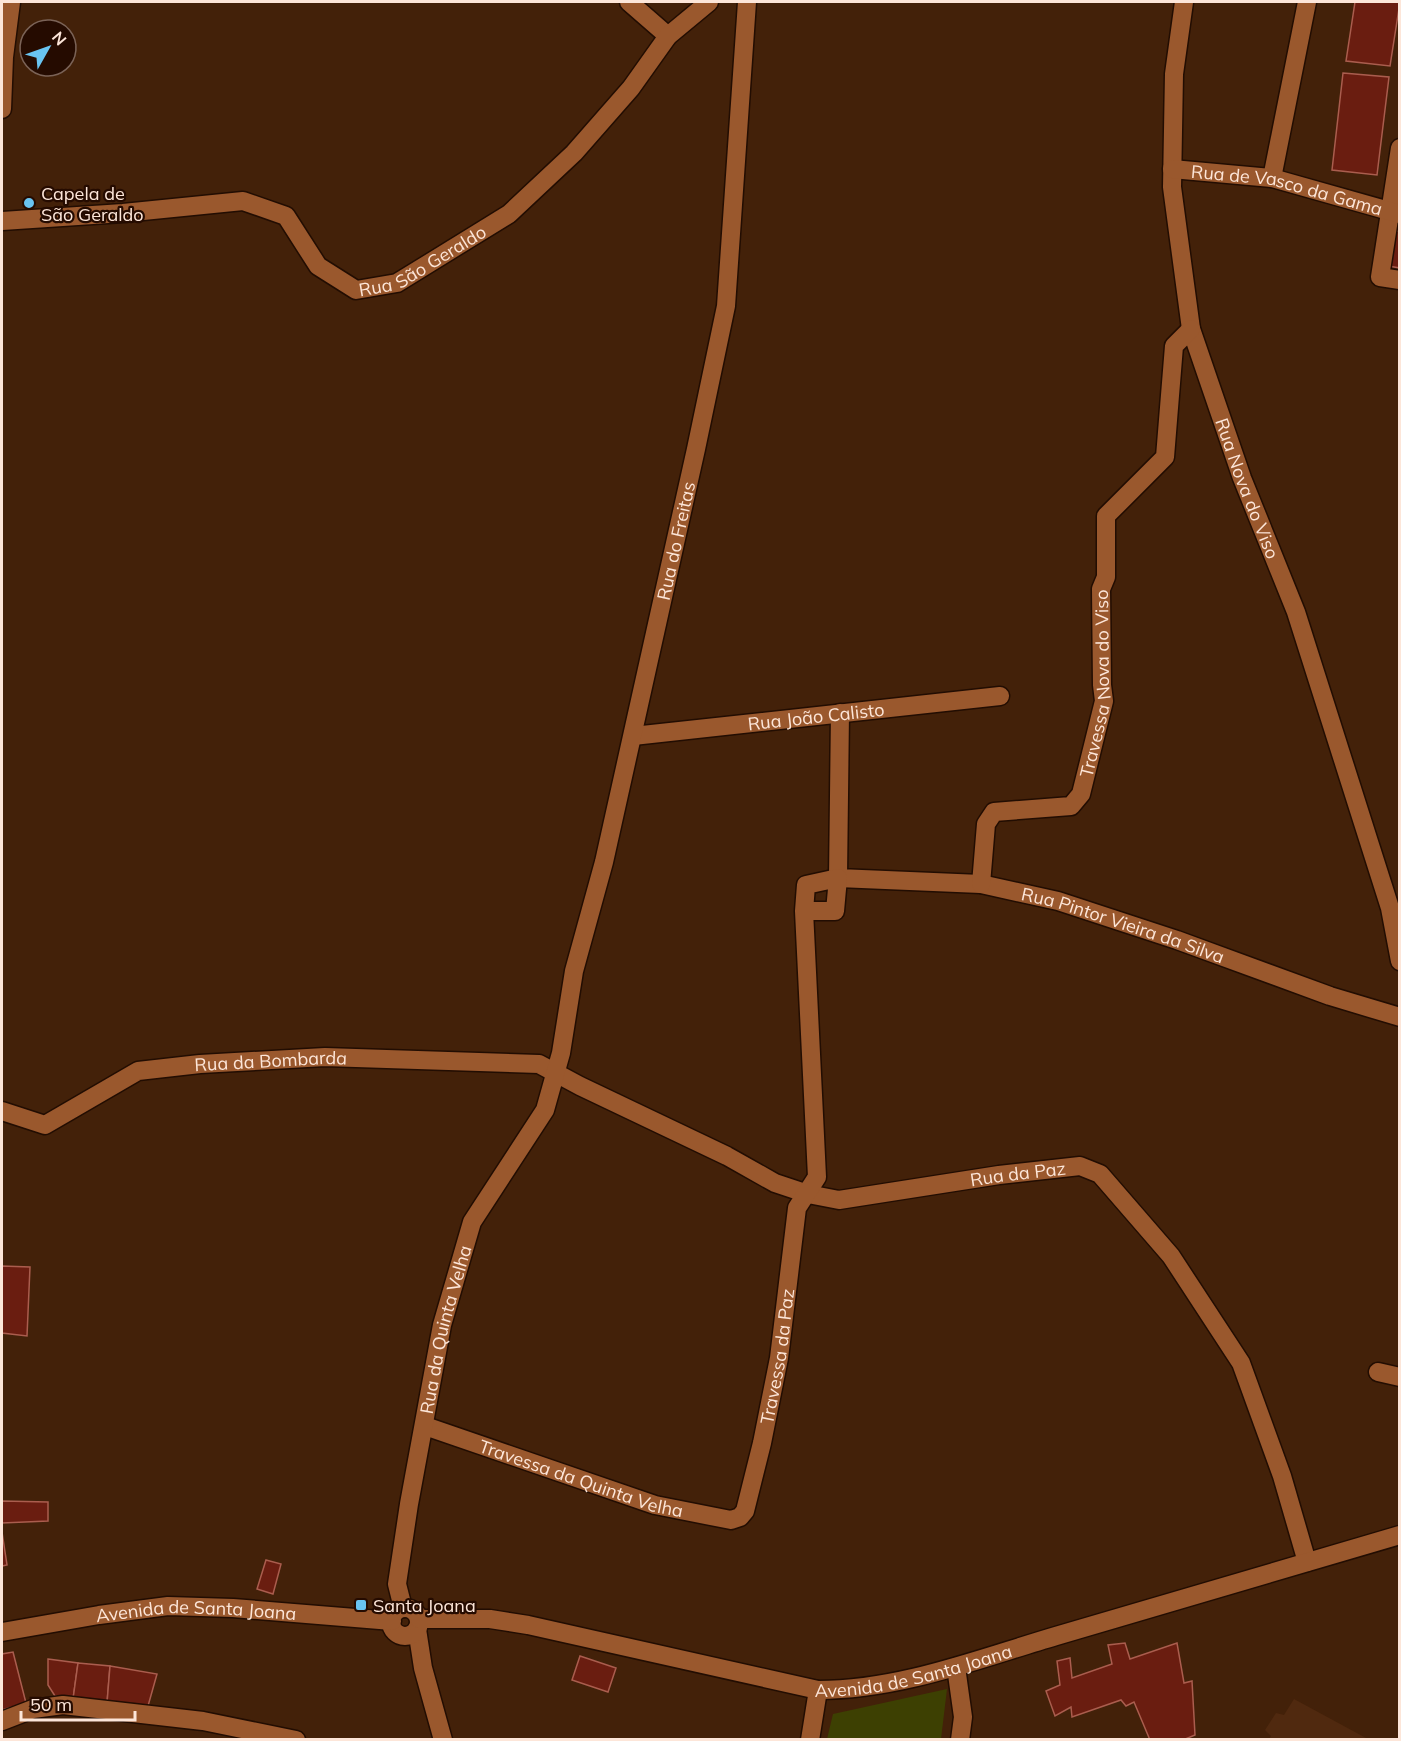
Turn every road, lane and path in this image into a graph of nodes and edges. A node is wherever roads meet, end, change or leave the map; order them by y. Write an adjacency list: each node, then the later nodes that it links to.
1 (11, 2): 8 (street)
2 (629, 2): 7 (street)
3 (709, 2): 7 (street, Rua São Geraldo)
4 (747, 2): 18 (street, Rua do Freitas)
5 (1184, 2): 10 (street, Rua Nova do Viso)
6 (1308, 2): 11 (street)
7 (668, 36): 13 (street, Rua São Geraldo)
8 (2, 110)
9 (1400, 148): 12 (street)
10 (1172, 169): 11 (street, Rua de Vasco da Gama); 15 (street, Rua Nova do Viso)
11 (1272, 178): 12 (street, Rua de Vasco da Gama)
12 (1395, 213): 14 (street)
13 (2, 221)
14 (1400, 280)
15 (1191, 329): 20 (street, Travessa Nova do Viso); 22 (street, Rua Nova do Viso)
16 (1000, 696): 17 (street, Rua João Calisto)
17 (840, 713): 18 (street, Rua João Calisto); 19 (street)
18 (633, 736): 24 (street, Rua do Freitas)
19 (838, 878): 20 (street, Rua Pintor Vieira da Silva); 21 (street, Rua Pintor Vieira da Silva); 21 (street)
20 (981, 884): 23 (street, Rua Pintor Vieira da Silva)
21 (804, 911): 26 (street, Travessa da Paz)
22 (1400, 961)
23 (1400, 1017)
24 (555, 1074): 25 (street, Rua da Bombarda); 26 (street, Rua da Paz); 29 (street, Rua da Quinta Velha)
25 (2, 1111)
26 (807, 1194): 30 (street, Travessa da Paz); 32 (street, Rua da Paz)
27 (1377, 1372): 28 (street)
28 (1400, 1377)
29 (425, 1426): 30 (street, Travessa da Quinta Velha); 33 (street, Rua da Quinta Velha)
30 (740, 1517)
31 (1400, 1535): 32 (street, Avenida de Santa Joana)
32 (1306, 1562): 36 (street, Avenida de Santa Joana)
33 (397, 1615): 34 (street); 35 (street, Avenida de Santa Joana)
34 (418, 1624): 37 (street, Avenida de Santa Joana); 40 (street)
35 (2, 1632)
36 (956, 1667): 37 (street, Avenida de Santa Joana); 42 (street)
37 (818, 1690): 41 (street)
38 (2, 1721): 39 (street)
39 (296, 1740)
40 (443, 1740)
41 (810, 1740)
42 (960, 1740)

